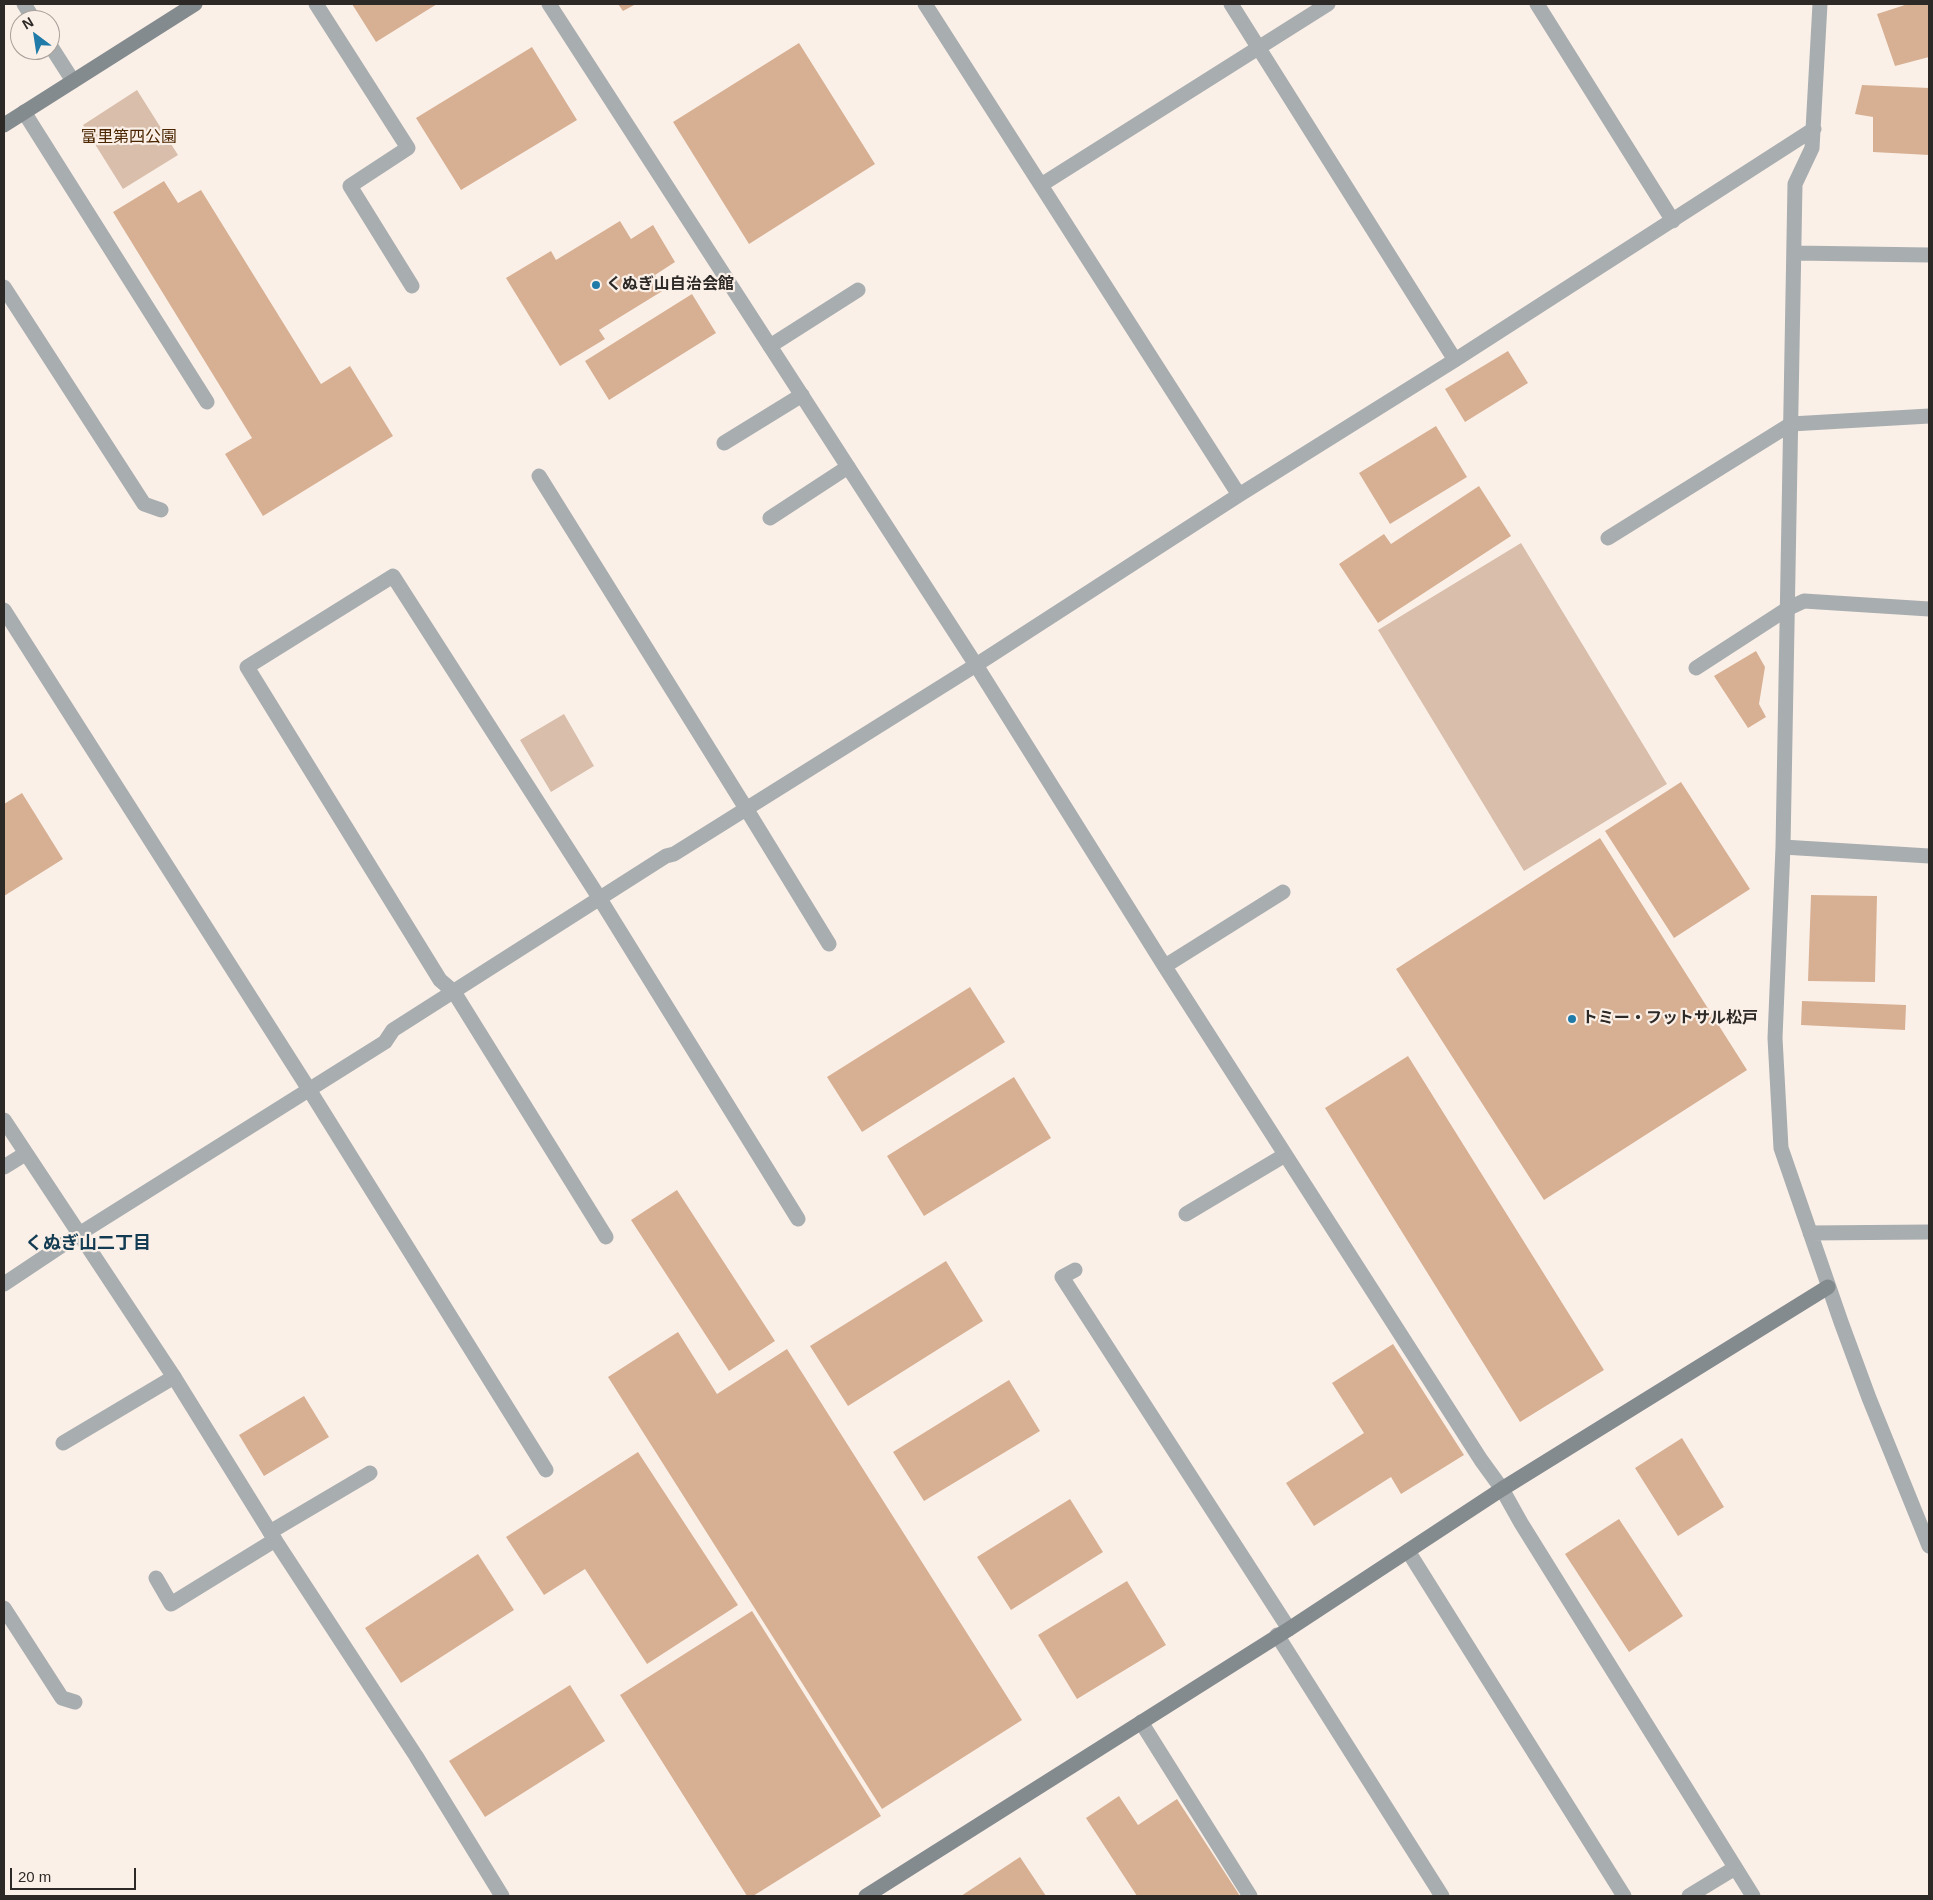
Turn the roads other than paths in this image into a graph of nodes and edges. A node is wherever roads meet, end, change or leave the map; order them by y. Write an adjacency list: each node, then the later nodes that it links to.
1 (194, 4): 11 (street)
2 (316, 4): 19 (street)
3 (549, 4): 22 (street)
4 (925, 4): 15 (street)
5 (1231, 4): 9 (street)
6 (1328, 4): 9 (street)
7 (1537, 4): 16 (street)
8 (1820, 4): 14 (street)
9 (1259, 47): 15 (street); 23 (street)
10 (60, 60): 11 (street)
11 (73, 81): 12 (street)
12 (24, 112): 13 (street); 25 (street)
13 (4, 125)
14 (1814, 129): 16 (street); 17 (street)
15 (1041, 185): 31 (street)
16 (1673, 221): 23 (street)
17 (1795, 253): 18 (street); 27 (street)
18 (1929, 255)
19 (412, 286)
20 (4, 287): 32 (street)
21 (858, 290): 22 (street)
22 (770, 346): 24 (street)
23 (1455, 360): 31 (street)
24 (802, 395): 28 (street); 29 (street)
25 (207, 402)
26 (1929, 416): 27 (street)
27 (1791, 424): 34 (street); 35 (street)
28 (724, 443)
29 (848, 467): 33 (street); 38 (street)
30 (539, 476): 40 (street)
31 (1239, 495): 38 (street)
32 (161, 510)
33 (770, 518)
34 (1608, 538)
35 (1787, 609): 36 (street); 39 (street); 41 (street)
36 (1929, 609)
37 (4, 610): 48 (street)
38 (976, 665): 40 (street); 46 (street)
39 (1696, 668)
40 (748, 810): 44 (street); 45 (street)
41 (1783, 847): 42 (street); 56 (street)
42 (1929, 856)
43 (1283, 892): 46 (street)
44 (600, 899): 47 (street); 47 (street); 54 (street)
45 (829, 944)
46 (1165, 966): 51 (street)
47 (454, 992): 48 (street); 58 (street)
48 (310, 1091): 57 (street); 64 (street)
49 (4, 1120): 50 (street)
50 (25, 1154): 52 (street); 57 (street)
51 (1285, 1155): 53 (street); 66 (street)
52 (4, 1167)
53 (1186, 1214)
54 (798, 1218)
55 (1929, 1232): 56 (street)
56 (1810, 1233): 61 (street)
57 (79, 1234): 60 (street); 62 (street)
58 (606, 1236)
59 (1075, 1270): 72 (street)
60 (4, 1284)
61 (1828, 1287): 66 (street); 68 (street)
62 (174, 1377): 63 (street); 67 (street)
63 (63, 1443)
64 (546, 1470)
65 (370, 1473): 67 (street)
66 (1502, 1489): 69 (street); 75 (street)
67 (273, 1536): 70 (street); 76 (street)
68 (1929, 1546)
69 (1408, 1551): 72 (street); 80 (street)
70 (156, 1578)
71 (4, 1608): 73 (street)
72 (1283, 1632): 74 (street); 79 (street)
73 (75, 1702)
74 (1142, 1722): 77 (street); 78 (street)
75 (1735, 1868): 81 (street); 82 (street)
76 (502, 1896)
77 (866, 1896)
78 (1250, 1896)
79 (1442, 1896)
80 (1624, 1896)
81 (1689, 1896)
82 (1753, 1896)

